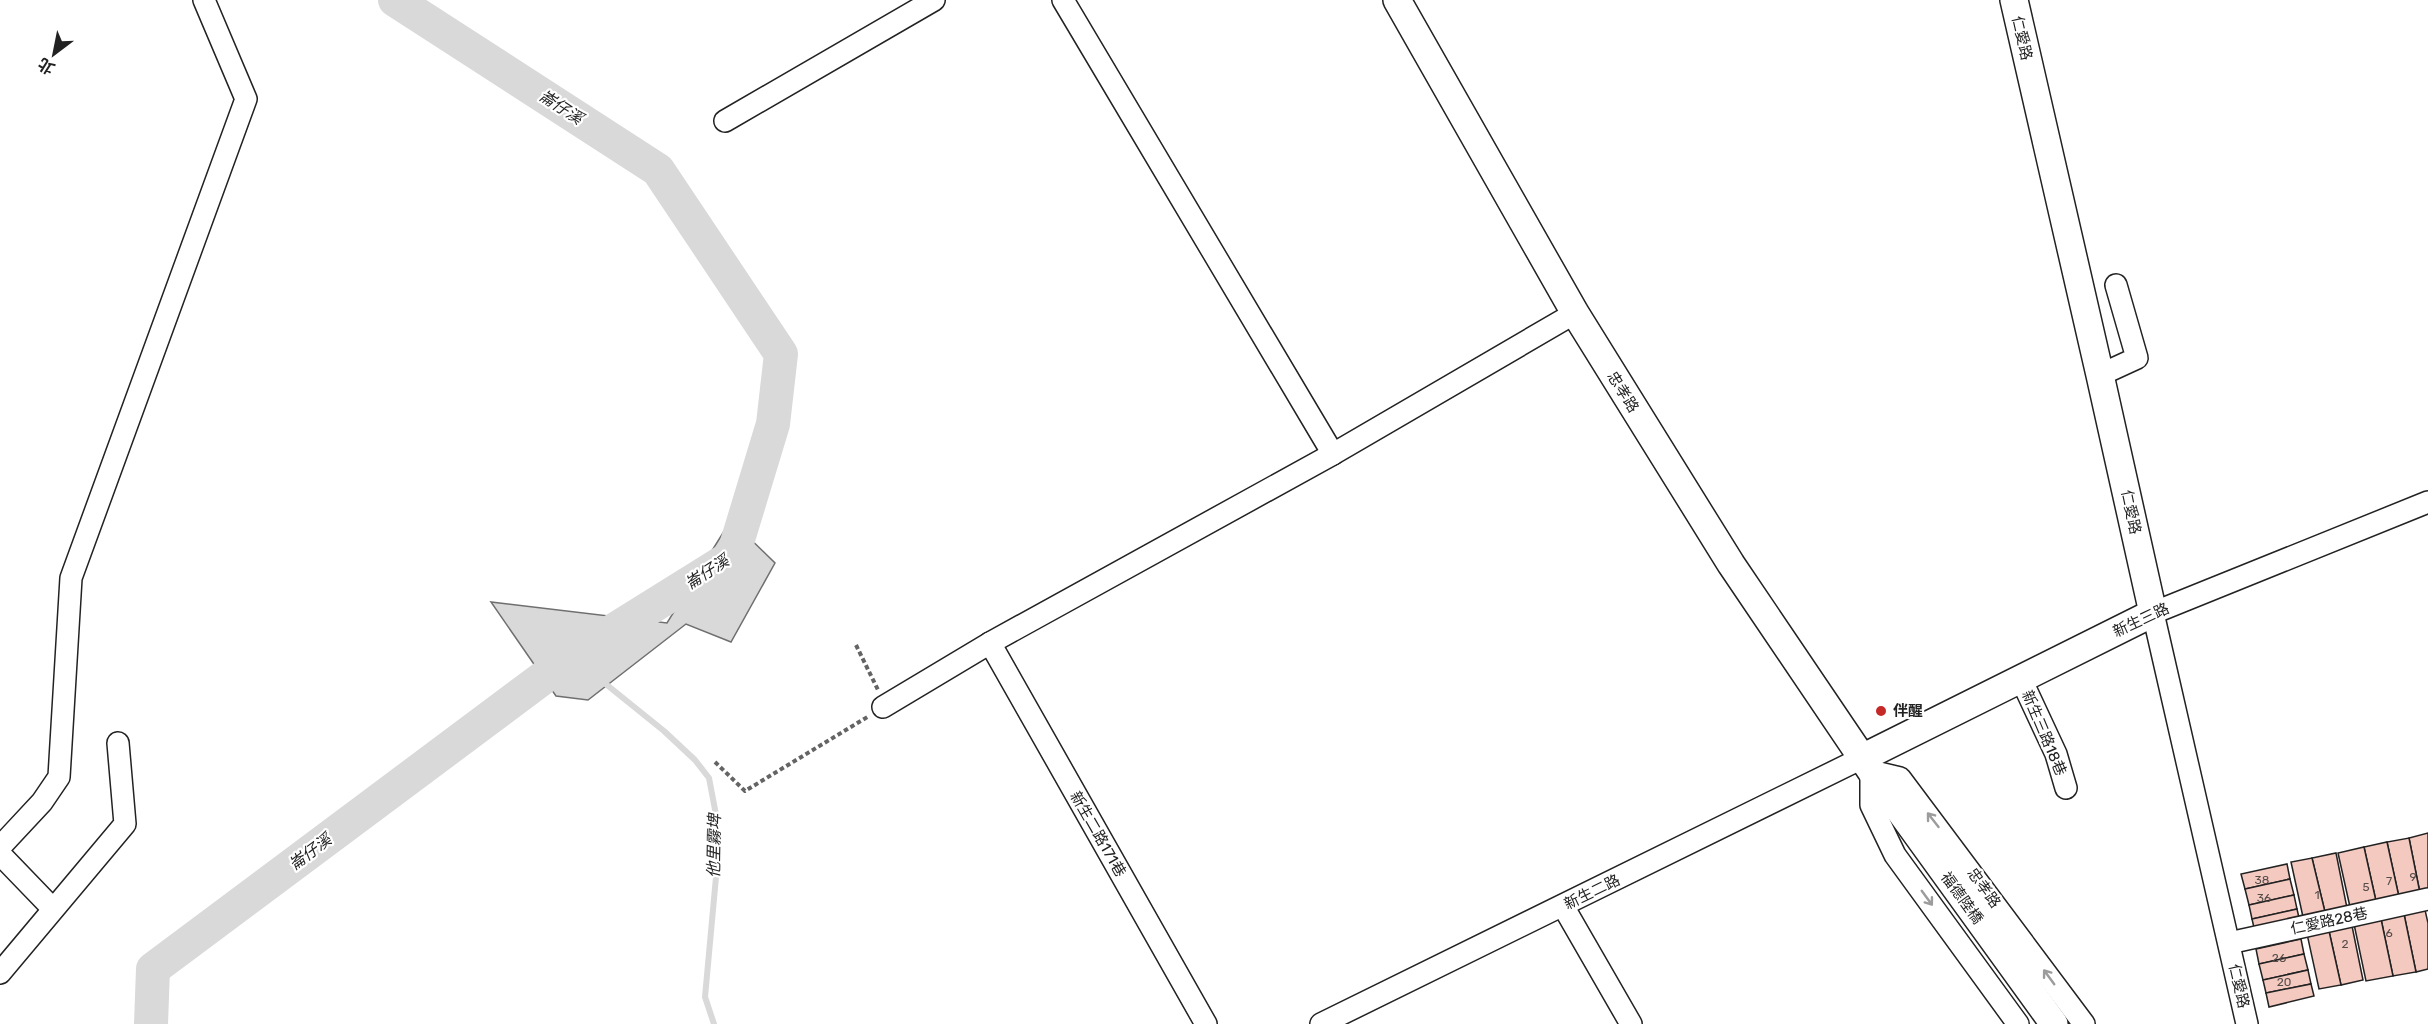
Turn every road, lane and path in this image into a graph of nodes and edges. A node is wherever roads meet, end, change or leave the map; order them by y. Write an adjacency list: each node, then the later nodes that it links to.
1 (204, 0): 21 (street)
2 (934, 0): 6 (street)
3 (1063, 0): 10 (street)
4 (2014, 0): 9 (main road, 仁愛路)
5 (1400, 1): 8 (main road, 忠孝路)
6 (725, 121)
7 (2116, 285): 9 (street)
8 (1575, 313): 10 (street); 19 (main road, 忠孝路)
9 (2100, 375): 12 (main road, 仁愛路)
10 (1333, 454): 13 (street)
11 (2428, 502): 12 (street, 新生三路)
12 (2153, 614): 15 (main road, 新生三路); 26 (street, 仁愛路)
13 (990, 643): 16 (street); 28 (street, 新生二路171巷)
14 (856, 645): 16 (path)
15 (2021, 679): 19 (main road, 新生三路); 20 (street, 新生三路18巷)
16 (883, 707): 18 (path)
17 (118, 743): 25 (street)
18 (715, 762)
19 (1867, 764): 24 (street, 新生二路); 31 (street, one-way to 31); 32 (main road, 福德陸橋); 33 (street, 忠孝路, one-way to 19)
20 (2066, 788)
21 (0, 847)
22 (0, 854): 25 (street)
23 (2428, 899): 26 (street, 仁愛路28巷)
24 (1563, 906): 29 (street, 新生二路); 30 (street)
25 (53, 909): 27 (street)
26 (2229, 943): 34 (street, 仁愛路)
27 (0, 973)
28 (1206, 1024)
29 (1321, 1024)
30 (1631, 1024)
31 (2018, 1024)
32 (2054, 1024)
33 (2084, 1024)
34 (2247, 1024)

